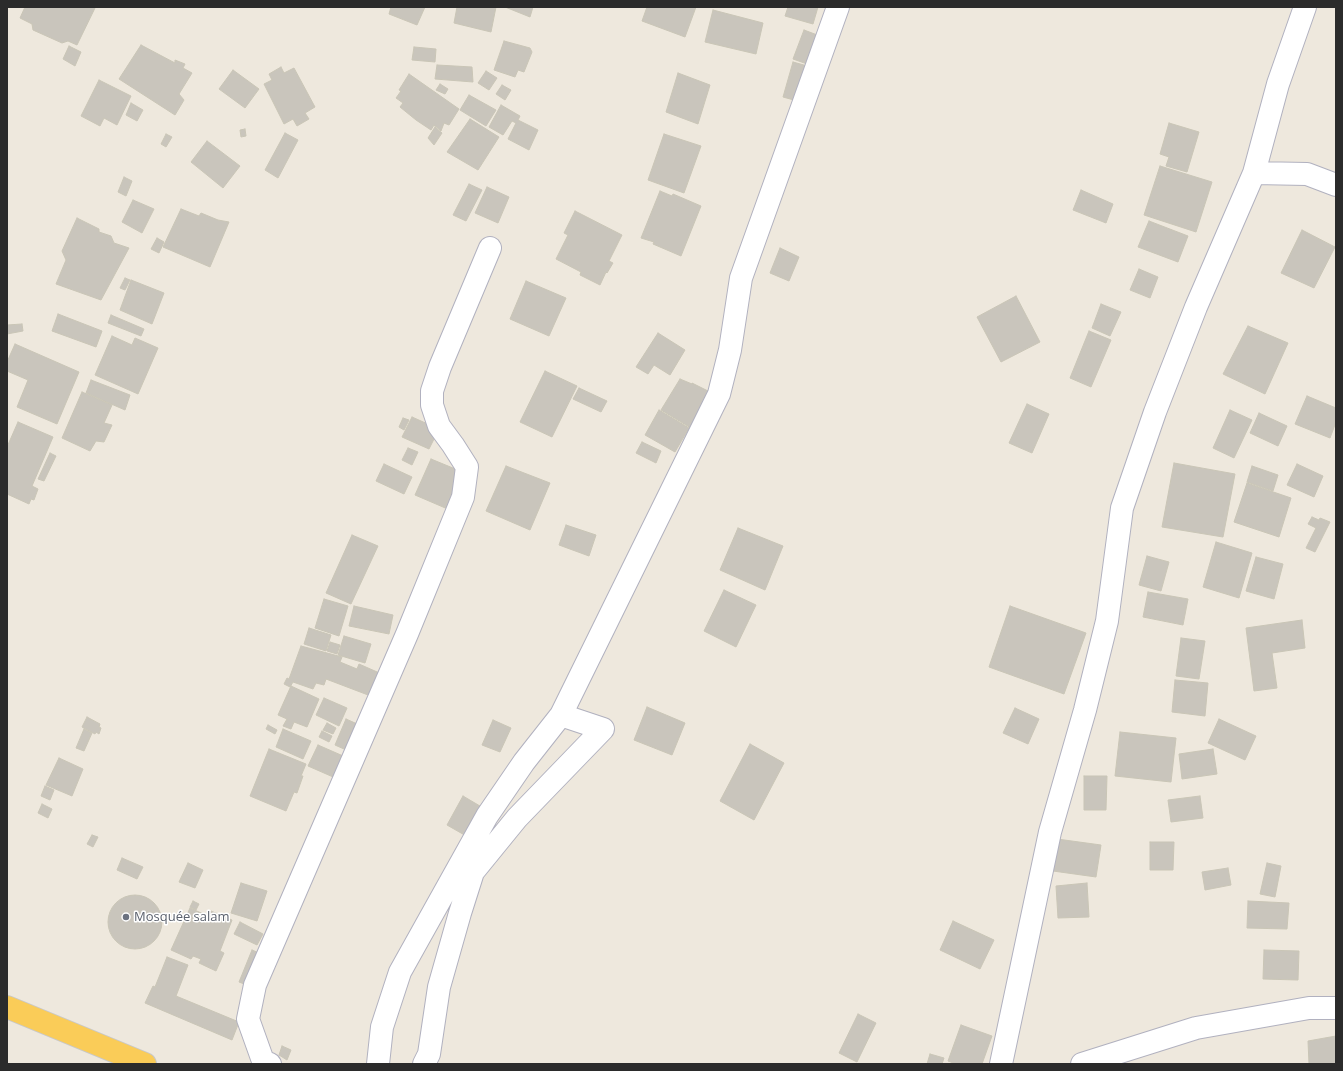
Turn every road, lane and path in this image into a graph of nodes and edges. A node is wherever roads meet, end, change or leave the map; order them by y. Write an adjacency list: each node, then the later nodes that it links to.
1 (838, 7): 6 (street)
2 (1305, 7): 3 (street)
3 (1254, 173): 4 (street); 13 (street)
4 (1336, 185)
5 (490, 248): 10 (street)
6 (561, 715): 11 (street); 12 (street)
7 (7, 1007): 9 (highway)
8 (1336, 1008): 14 (street)
9 (144, 1064)
10 (270, 1064)
11 (378, 1064)
12 (424, 1064)
13 (1001, 1064)
14 (1082, 1064)

